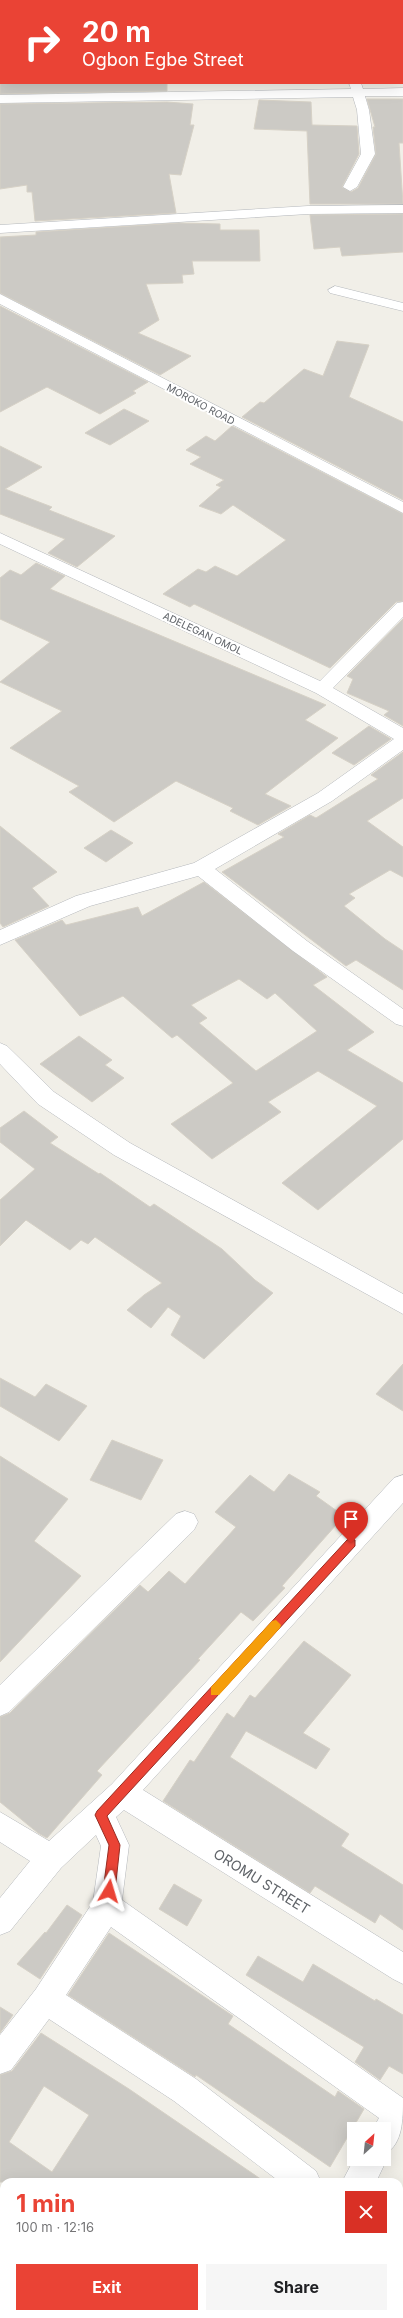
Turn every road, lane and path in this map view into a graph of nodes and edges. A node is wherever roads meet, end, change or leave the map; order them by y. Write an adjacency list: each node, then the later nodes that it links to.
1 (357, 88): 2 (street); 3 (street); 4 (street)
2 (403, 92)
3 (0, 99)
4 (350, 187)
5 (403, 208): 6 (street)
6 (0, 229)
7 (334, 290): 9 (street)
8 (0, 298): 10 (street, MOROKO ROAD)
9 (403, 307)
10 (403, 508)
11 (0, 538): 13 (street, ADELEGAN OMOL)
12 (403, 607): 13 (street)
13 (322, 689): 14 (street, ADELEGAN OMOL)
14 (403, 736)
15 (403, 741): 16 (street)
16 (201, 868): 17 (street); 18 (street)
17 (0, 938)
18 (403, 1019)
19 (0, 1051): 20 (street)
20 (403, 1305)
21 (403, 1486): 24 (street)
22 (185, 1522): 23 (street)
23 (0, 1703)
24 (122, 1793): 25 (street); 30 (street, OROMU STREET)
25 (101, 1815): 27 (street); 28 (street)
26 (0, 1826): 27 (street)
27 (51, 1858): 29 (street)
28 (107, 1907): 31 (street); 33 (street)
29 (0, 1921)
30 (403, 1969)
31 (46, 1999): 32 (street); 36 (street)
32 (0, 2059)
33 (401, 2115): 34 (street)
34 (391, 2129)
35 (368, 2166): 37 (street)
36 (300, 2178)
37 (360, 2178)

